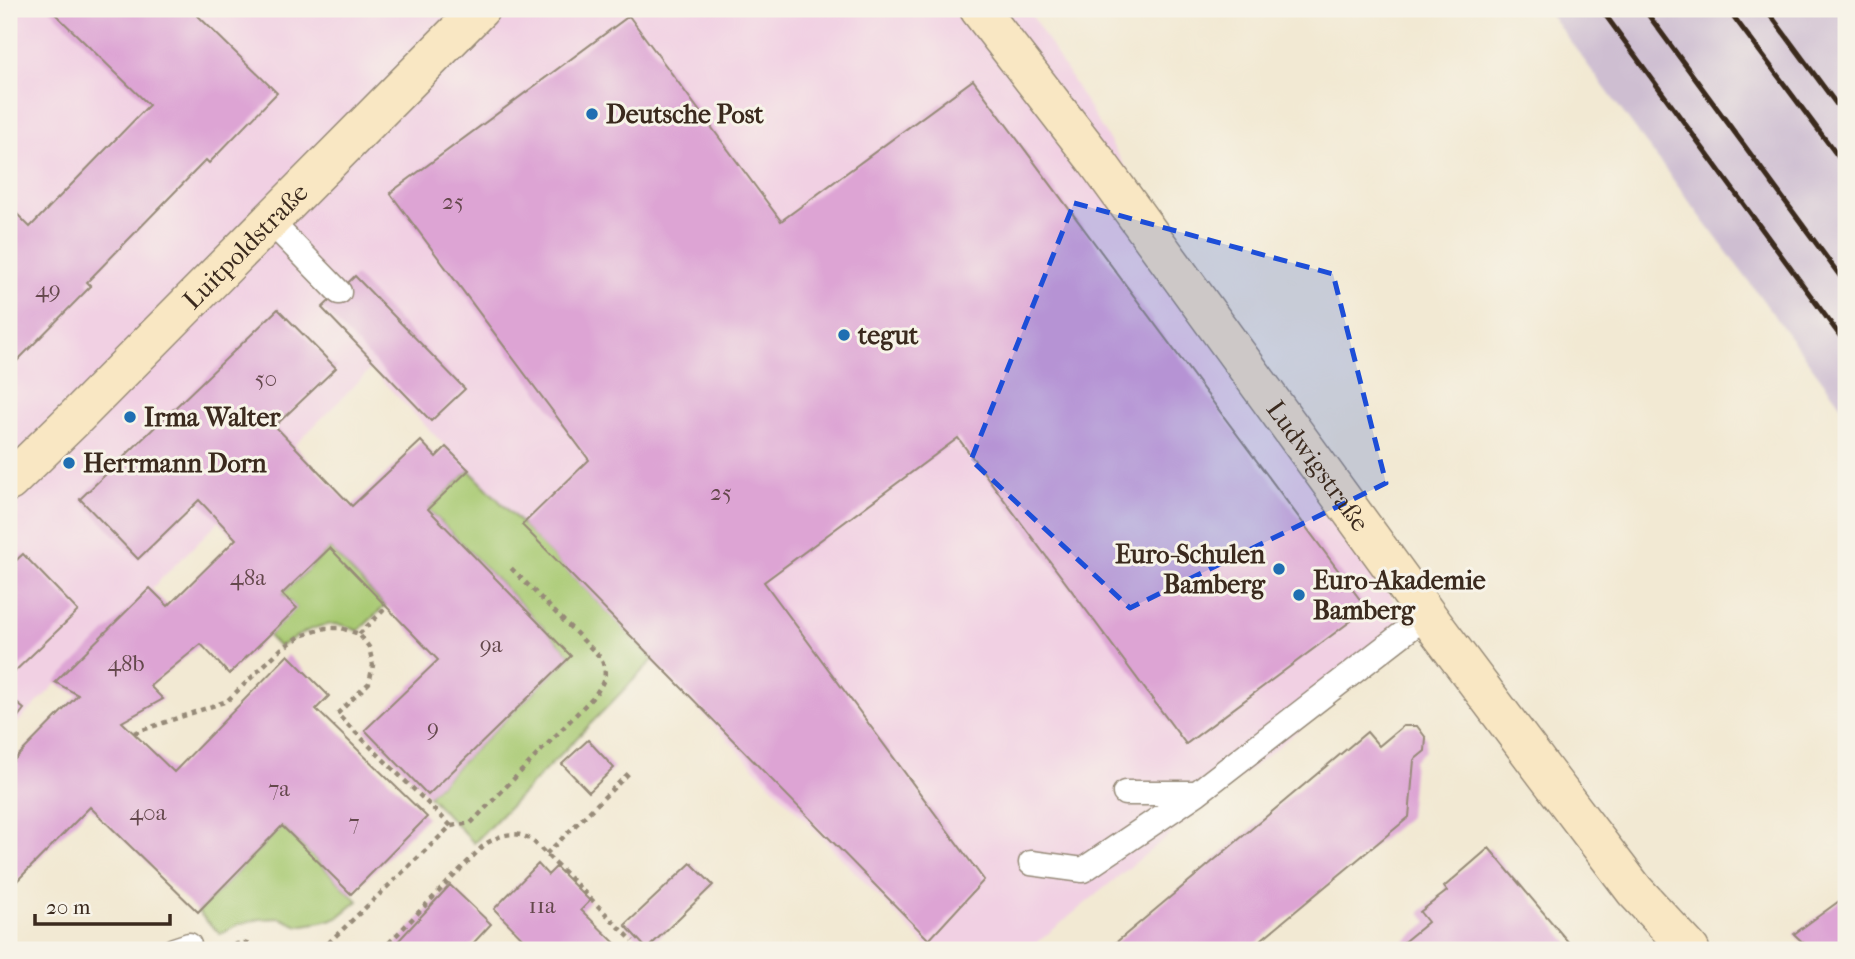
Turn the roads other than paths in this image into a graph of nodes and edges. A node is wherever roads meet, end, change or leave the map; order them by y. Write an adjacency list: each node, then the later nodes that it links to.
1 (480, 9): 3 (street, Luitpoldstraße)
2 (979, 9): 6 (street, Ludwigstraße)
3 (270, 221): 4 (lane); 5 (street, Luitpoldstraße)
4 (339, 292)
5 (9, 482)
6 (1427, 615): 8 (lane); 10 (street, Ludwigstraße)
7 (1125, 793): 8 (lane)
8 (1197, 793): 9 (lane)
9 (1031, 863)
10 (1690, 950)

